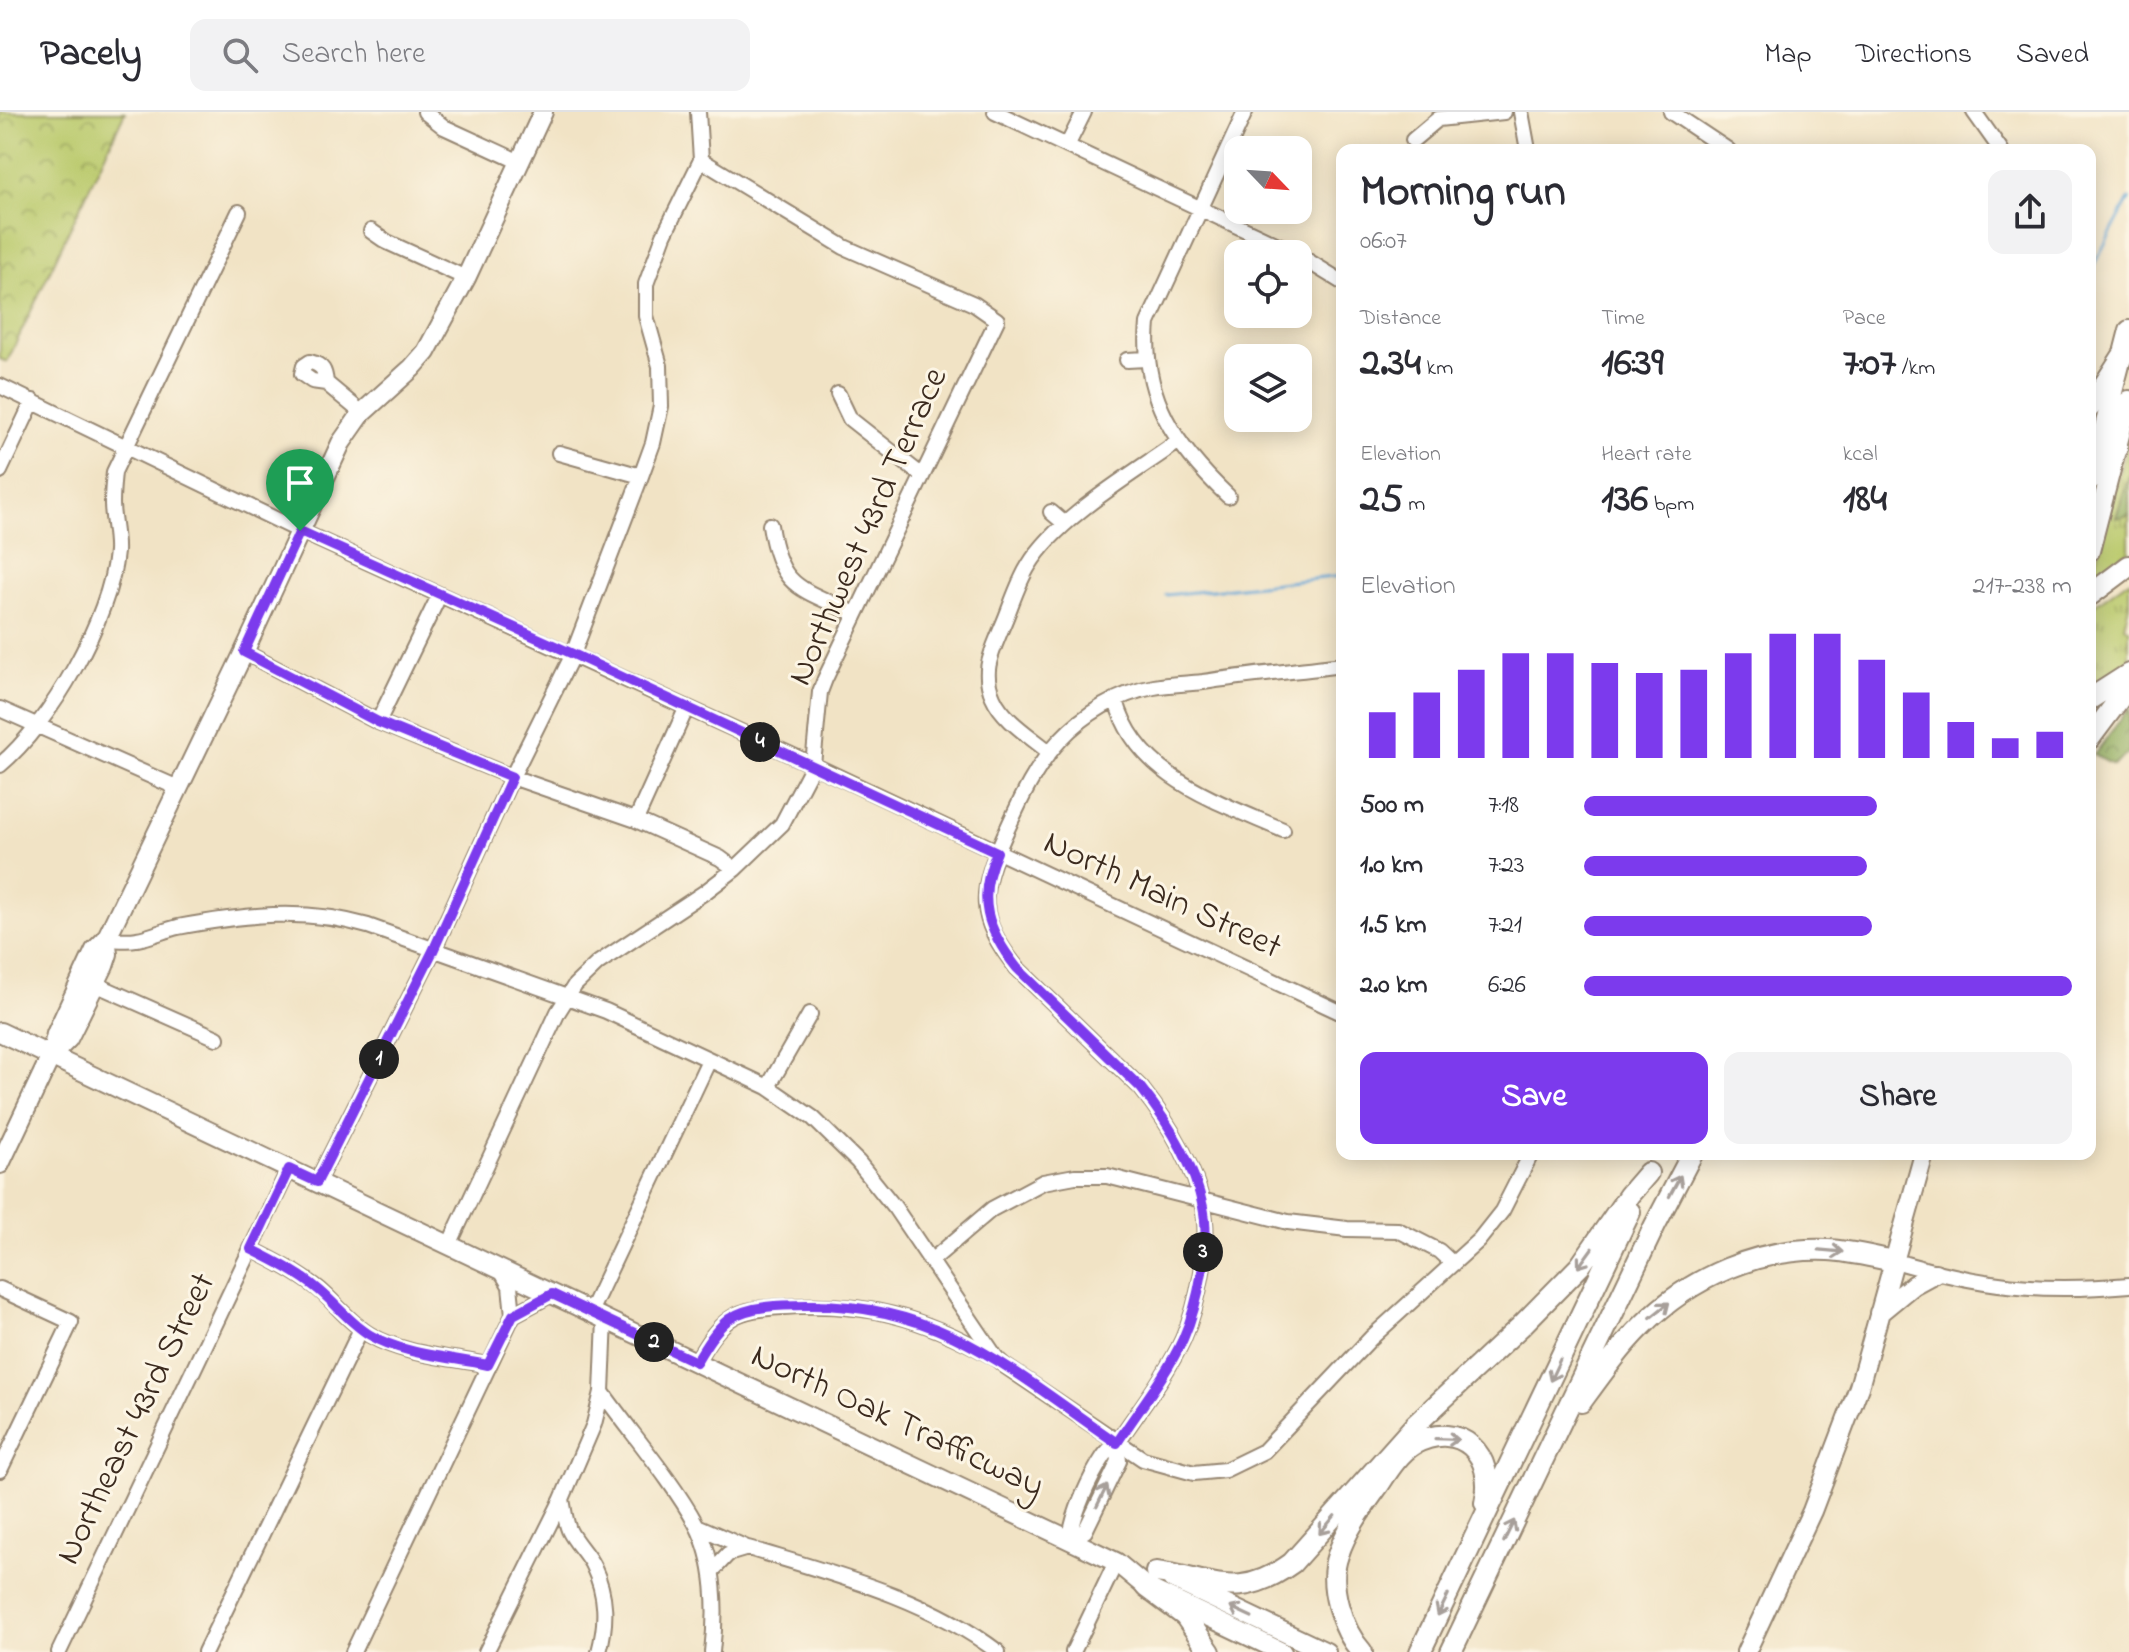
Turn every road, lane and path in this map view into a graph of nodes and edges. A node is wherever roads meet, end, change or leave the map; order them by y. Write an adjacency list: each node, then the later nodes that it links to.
1 (425, 112): 17 (street)
2 (543, 112): 17 (main road)
3 (698, 112): 16 (street)
4 (995, 112): 15 (street)
5 (1084, 112): 15 (street)
6 (1245, 112): 18 (street)
7 (1504, 112): 11 (street)
8 (1521, 112): 12 (street)
9 (1671, 112): 13 (street)
10 (1974, 112): 14 (street)
11 (1413, 140)
12 (1527, 144)
13 (1719, 144)
14 (1997, 144)
15 (1067, 146): 18 (street)
16 (701, 160): 41 (street, Northwest 43rd Terrace); 42 (street)
17 (520, 162): 23 (main road)
18 (1199, 208): 21 (street); 27 (street)
19 (239, 212): 37 (street)
20 (371, 231): 23 (street)
21 (1267, 240)
22 (1312, 263): 24 (street)
23 (466, 278): 35 (main road)
24 (1336, 278)
25 (2129, 330): 26 (main road)
26 (2122, 357): 32 (highway); 38 (main road)
27 (1146, 359): 28 (street); 36 (street)
28 (1127, 360)
29 (326, 383): 35 (street)
30 (0, 386): 34 (street, North Main Street)
31 (838, 394): 41 (street)
32 (2096, 398)
33 (2129, 400): 38 (main road)
34 (33, 401): 37 (street, North Main Street); 40 (street)
35 (362, 413): 48 (main road)
36 (1179, 441): 43 (street); 46 (street)
37 (128, 446): 48 (street, North Main Street); 63 (street)
38 (2101, 452): 44 (main road)
39 (559, 453): 42 (street)
40 (0, 471)
41 (921, 475): 52 (street, Northwest 43rd Terrace)
42 (641, 476): 54 (street)
43 (1228, 496)
44 (2096, 497)
45 (1051, 512): 46 (street)
46 (1065, 524): 65 (street)
47 (770, 525): 52 (street)
48 (300, 531): 51 (street, North Main Street); 53 (main road)
49 (2129, 566): 50 (highway)
50 (2096, 590)
51 (439, 596): 54 (street, North Main Street); 62 (street)
52 (855, 614): 67 (street, Northwest 43rd Terrace)
53 (244, 652): 62 (street); 69 (main road)
54 (573, 654): 61 (street, North Main Street); 68 (street)
55 (1336, 666): 59 (street)
56 (2129, 674): 58 (highway)
57 (2129, 686): 64 (highway)
58 (2096, 695)
59 (1116, 700): 65 (street); 71 (street)
60 (0, 709): 63 (street)
61 (686, 709): 67 (street, North Main Street); 70 (street)
62 (378, 722): 68 (street)
63 (37, 727): 66 (street); 69 (street)
64 (2096, 730)
65 (1049, 752): 72 (street)
66 (0, 765)
67 (813, 765): 72 (street, North Main Street); 73 (street)
68 (512, 777): 70 (street); 75 (street)
69 (178, 788): 74 (main road)
70 (636, 820): 73 (street)
71 (1283, 830)
72 (997, 852): 78 (street, North Main Street); 93 (street)
73 (735, 869): 77 (street)
74 (106, 939): 75 (street); 76 (main road); 82 (main road)
75 (433, 951): 77 (street); 92 (street)
76 (95, 984): 81 (street); 82 (main road)
77 (567, 996): 83 (street); 96 (street)
78 (1336, 1010)
79 (810, 1014): 84 (street)
80 (0, 1032): 82 (main road, North Oak Trafficway)
81 (217, 1038)
82 (51, 1056): 89 (main road); 90 (main road, North Oak Trafficway)
83 (709, 1060): 84 (street); 108 (street)
84 (768, 1087): 98 (street)
85 (1528, 1160): 100 (street)
86 (1655, 1160): 91 (highway)
87 (1689, 1160): 118 (highway, one-way to 87)
88 (1922, 1160): 99 (main road)
89 (0, 1164)
90 (289, 1169): 92 (main road, North Oak Trafficway); 97 (street, Northeast 43rd Street)
91 (1648, 1173): 125 (highway, one-way to 125); 130 (highway, one-way to 130)
92 (317, 1182): 96 (main road, North Oak Trafficway)
93 (1195, 1182): 94 (street); 95 (street)
94 (1182, 1194): 95 (street); 98 (street)
95 (1207, 1204): 100 (street); 119 (street)
96 (449, 1245): 101 (main road, North Oak Trafficway)
97 (251, 1249): 110 (street); 131 (street, Northeast 43rd Street)
98 (931, 1261): 109 (street)
99 (1895, 1261): 102 (street); 106 (main road); 118 (highway, one-way to 99)
100 (1453, 1264): 119 (street)
101 (500, 1269): 105 (main road, North Oak Trafficway); 107 (street)
102 (1935, 1273): 103 (street); 106 (main road)
103 (2129, 1285)
104 (0, 1289): 120 (street)
105 (552, 1294): 107 (street); 108 (main road, North Oak Trafficway)
106 (1879, 1313): 145 (main road)
107 (513, 1315): 114 (street)
108 (597, 1315): 113 (main road, North Oak Trafficway); 115 (street)
109 (976, 1328): 111 (street); 112 (street)
110 (361, 1329): 114 (street); 132 (street)
111 (965, 1341): 112 (street); 113 (street)
112 (997, 1359): 119 (street)
113 (696, 1362): 126 (main road, North Oak Trafficway)
114 (488, 1365): 133 (street)
115 (602, 1392): 116 (street); 117 (street)
116 (622, 1420): 117 (street); 122 (street)
117 (594, 1424): 121 (street)
118 (1556, 1433): 144 (highway, one-way to 118)
119 (1117, 1443): 126 (street)
120 (0, 1470)
121 (562, 1499): 123 (street); 124 (street)
122 (697, 1526): 127 (street); 129 (street)
123 (547, 1530): 124 (street); 134 (street)
124 (569, 1531): 135 (street)
125 (1478, 1533): 142 (highway, one-way to 125); 143 (highway, one-way to 143)
126 (1070, 1540): 128 (main road, North Oak Trafficway)
127 (748, 1548): 129 (street); 137 (street)
128 (1116, 1562): 130 (main road, North Oak Trafficway); 138 (street)
129 (712, 1571): 136 (street)
130 (1151, 1579): 139 (highway); 140 (main road, North Oak Trafficway); 141 (main road, North Oak Trafficway, one-way to 130)
131 (59, 1652)
132 (205, 1652)
133 (353, 1652)
134 (486, 1652)
135 (599, 1652)
136 (712, 1652)
137 (998, 1652)
138 (1073, 1652)
139 (1210, 1652)
140 (1282, 1652)
141 (1326, 1652)
142 (1362, 1652)
143 (1420, 1652)
144 (1451, 1652)
145 (1746, 1652)

